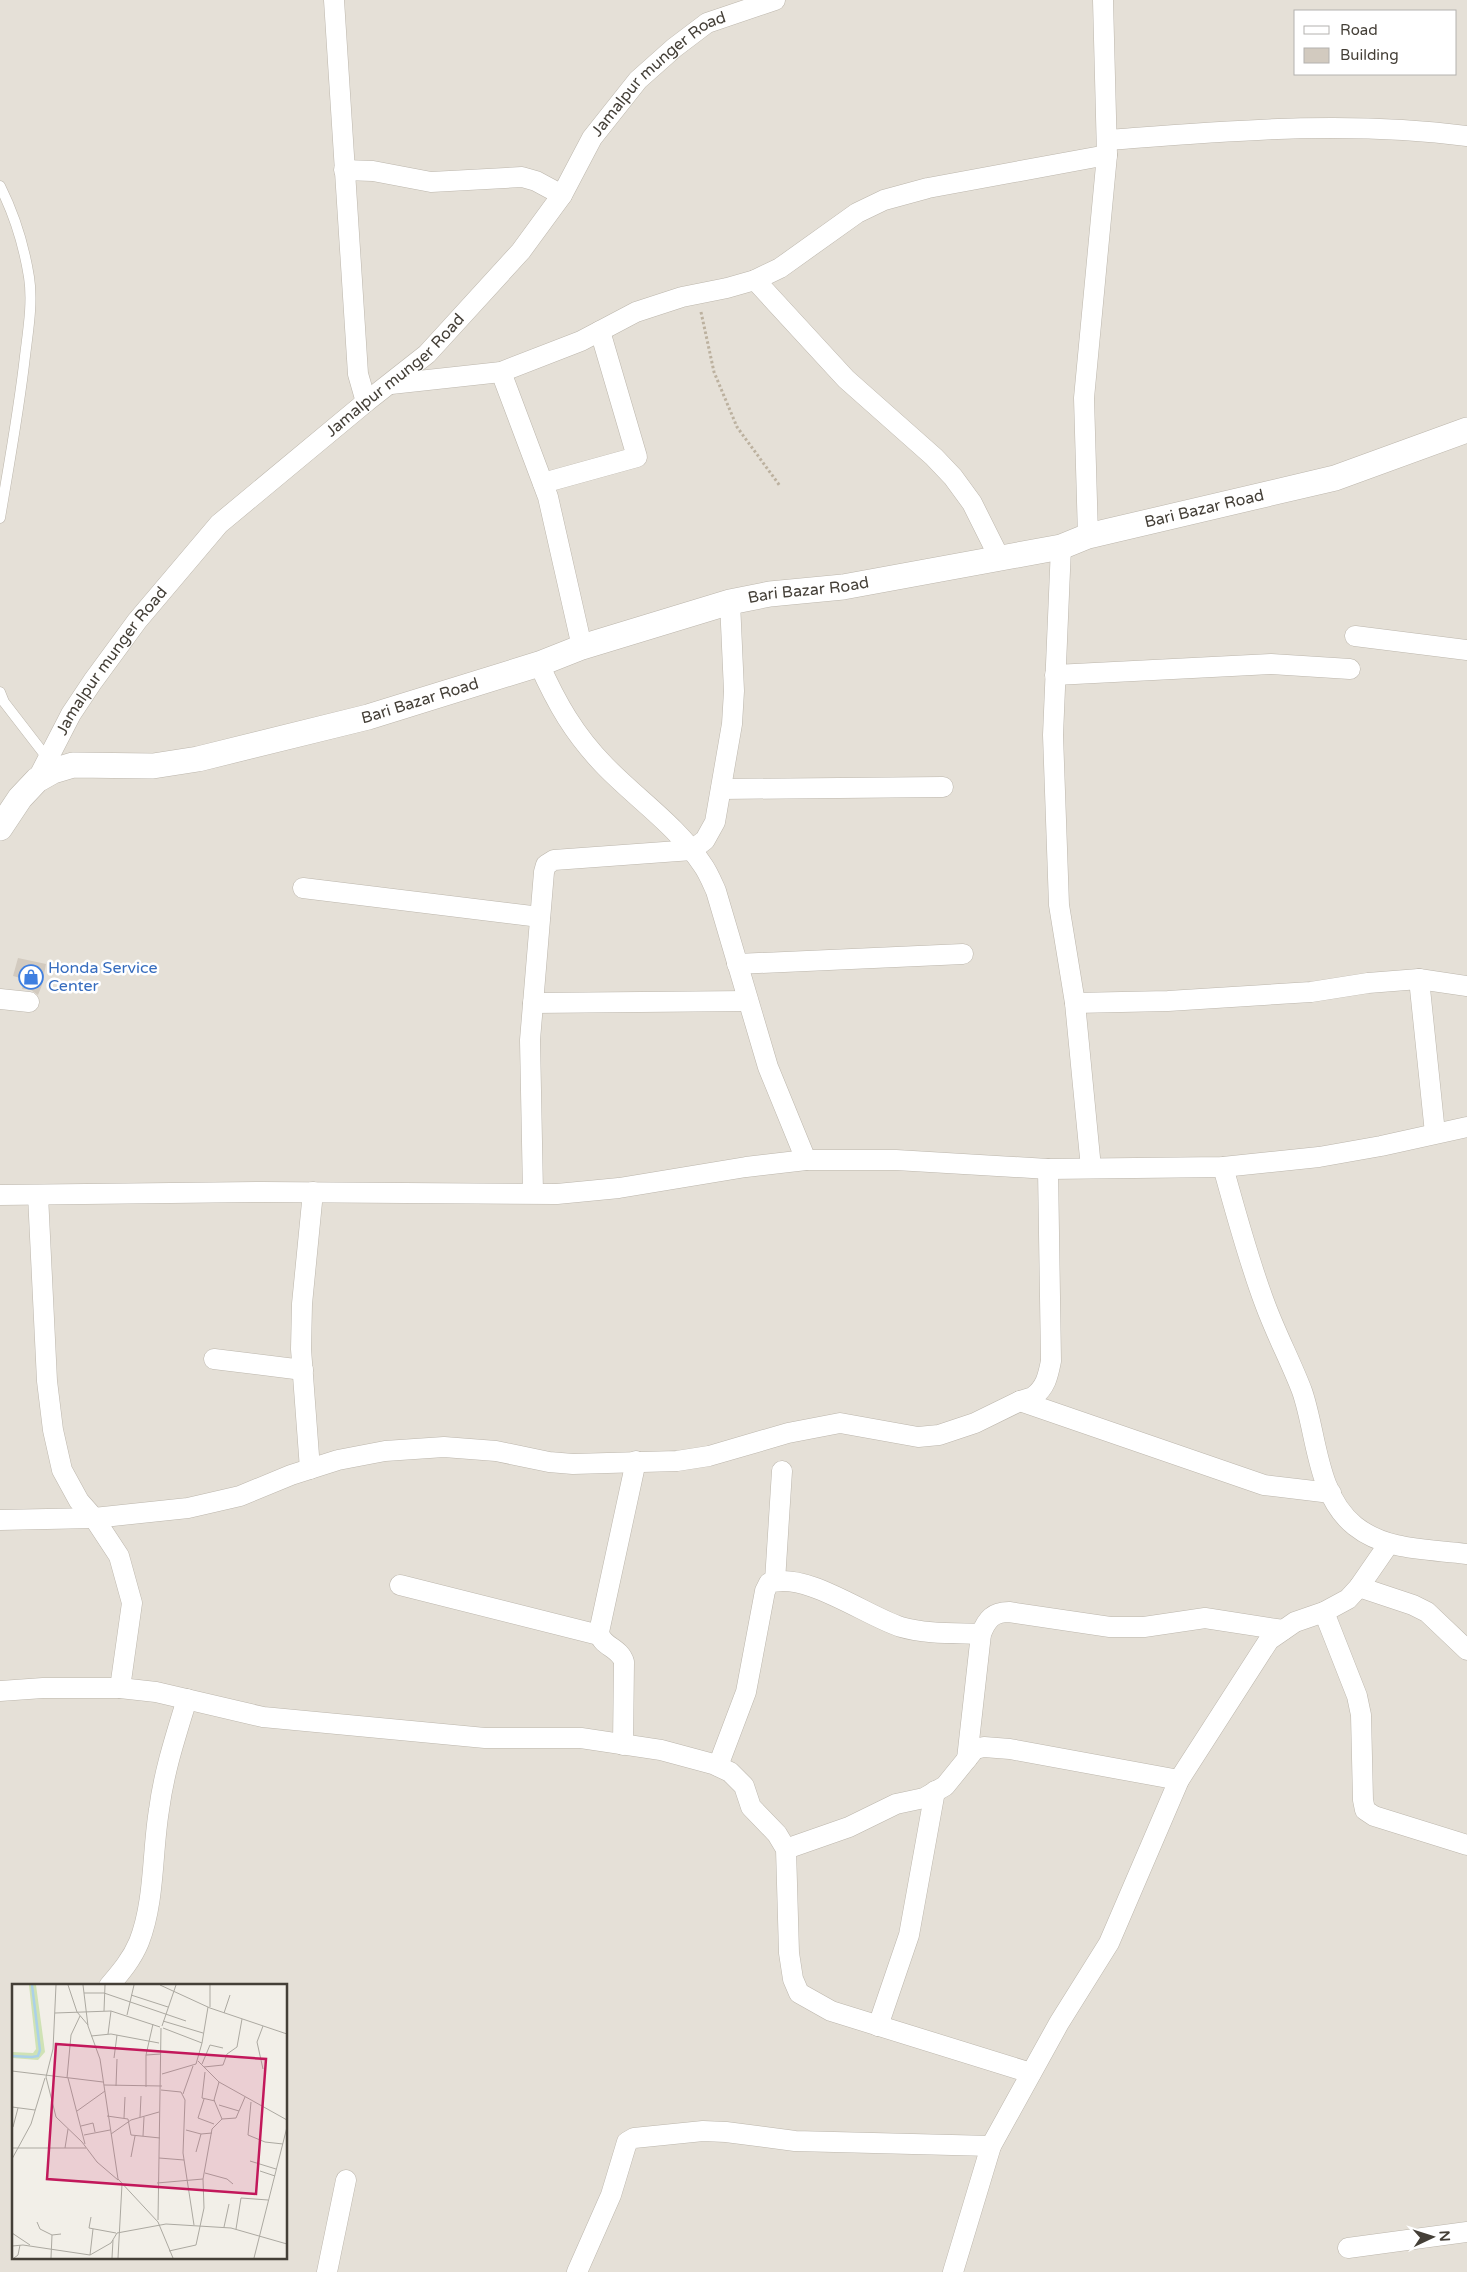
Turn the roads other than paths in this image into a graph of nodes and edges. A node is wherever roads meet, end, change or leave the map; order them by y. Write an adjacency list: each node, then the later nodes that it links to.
1 (334, 0): 6 (street)
2 (775, 0): 8 (street, Jamalpur munger Road)
3 (1103, 0): 5 (street)
4 (1467, 136): 5 (street)
5 (1107, 148): 9 (street); 17 (street)
6 (344, 170): 8 (street); 13 (street)
7 (0, 186): 16 (lane)
8 (562, 195): 12 (street, Jamalpur munger Road)
9 (756, 280): 10 (street); 19 (street)
10 (600, 331): 11 (street); 15 (street)
11 (501, 372): 12 (street); 15 (street)
12 (391, 384): 13 (street, Jamalpur munger Road)
13 (366, 402): 28 (street, Jamalpur munger Road)
14 (1467, 430): 17 (street, Bari Bazar Road)
15 (543, 483): 22 (street)
16 (0, 518)
17 (1088, 536): 18 (street, Bari Bazar Road)
18 (1060, 547): 19 (street, Bari Bazar Road); 26 (street)
19 (999, 557): 20 (street, Bari Bazar Road)
20 (730, 602): 22 (street, Bari Bazar Road); 30 (street)
21 (1355, 636): 23 (street)
22 (582, 647): 24 (street, Bari Bazar Road)
23 (1467, 650)
24 (539, 664): 28 (street, Bari Bazar Road); 32 (street)
25 (1350, 668): 26 (street)
26 (1055, 675): 43 (street)
27 (0, 692): 28 (lane)
28 (43, 770): 31 (street)
29 (943, 787): 30 (street)
30 (721, 789): 32 (street)
31 (3, 818)
32 (692, 850): 34 (street); 36 (street)
33 (302, 888): 34 (street)
34 (540, 917): 42 (street)
35 (964, 954): 36 (street)
36 (736, 964): 40 (street)
37 (1419, 979): 38 (street); 43 (street); 45 (street)
38 (1467, 986)
39 (0, 999): 41 (street)
40 (748, 1000): 42 (street); 46 (street)
41 (29, 1002)
42 (533, 1003): 51 (street)
43 (1075, 1003): 48 (street)
44 (1467, 1127): 45 (street)
45 (1436, 1133): 47 (street)
46 (806, 1160): 49 (street); 51 (street)
47 (1224, 1166): 48 (street); 60 (street)
48 (1091, 1168): 49 (street)
49 (1048, 1169): 56 (street)
50 (313, 1192): 51 (street); 53 (street); 55 (street)
51 (533, 1194)
52 (0, 1195): 53 (street)
53 (38, 1195): 61 (street)
54 (214, 1359): 55 (street)
55 (303, 1370): 58 (street)
56 (1020, 1401): 57 (street); 60 (street)
57 (636, 1461): 58 (street); 71 (street)
58 (310, 1469): 61 (street)
59 (782, 1471): 65 (street)
60 (1331, 1493): 63 (street)
61 (94, 1518): 62 (street); 73 (street)
62 (0, 1520)
63 (1388, 1545): 64 (street); 67 (street)
64 (1467, 1554)
65 (776, 1581): 70 (street); 78 (street)
66 (400, 1585): 71 (street)
67 (1359, 1587): 68 (street); 72 (street)
68 (1324, 1612): 69 (street); 81 (street)
69 (1283, 1630): 70 (street); 79 (street)
70 (981, 1634): 77 (street)
71 (599, 1636): 76 (street)
72 (1467, 1650)
73 (120, 1688): 74 (street); 75 (street)
74 (0, 1691)
75 (188, 1699): 76 (street); 83 (street)
76 (623, 1744): 78 (street)
77 (967, 1759): 79 (street); 80 (street)
78 (718, 1766): 82 (street)
79 (1179, 1780): 85 (street)
80 (935, 1791): 82 (street); 84 (street)
81 (1467, 1845)
82 (786, 1849): 84 (street)
83 (111, 1984)
84 (878, 2026): 85 (street)
85 (1031, 2073): 86 (street)
86 (991, 2146): 91 (street); 92 (street)
87 (346, 2180): 90 (street)
88 (1467, 2232): 89 (street)
89 (1348, 2248)
90 (328, 2272)
91 (577, 2272)
92 (953, 2272)

